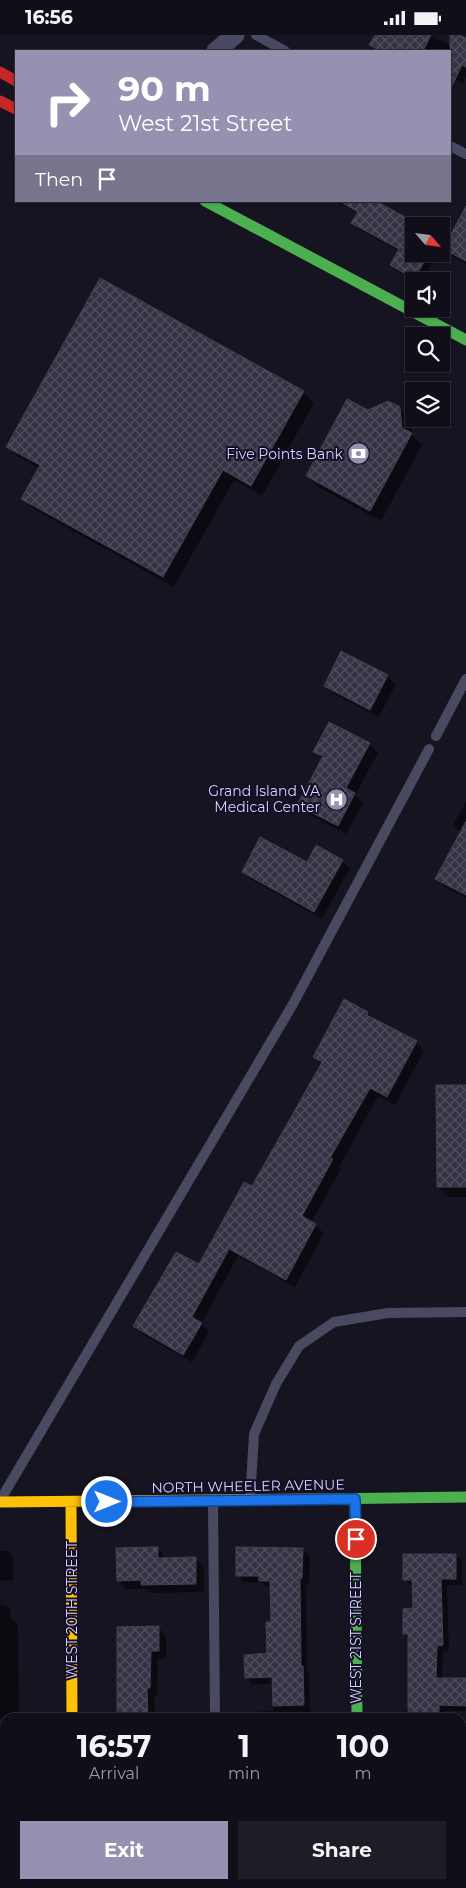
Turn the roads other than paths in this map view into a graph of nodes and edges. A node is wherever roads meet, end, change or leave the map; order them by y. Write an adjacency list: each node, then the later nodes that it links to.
1 (235, 35): 3 (street)
2 (256, 35): 4 (lane)
3 (217, 50)
4 (283, 50)
5 (0, 72): 6 (street)
6 (15, 80)
7 (0, 101): 8 (street)
8 (15, 108)
9 (451, 146): 10 (lane)
10 (466, 154)
11 (207, 202): 12 (street)
12 (466, 340)
13 (466, 679): 14 (lane)
14 (462, 695): 15 (lane)
15 (436, 736)
16 (429, 749): 20 (lane)
17 (466, 1312): 22 (lane)
18 (466, 1497): 19 (street, NORTH WHEELER AVENUE)
19 (355, 1499): 22 (street, NORTH WHEELER AVENUE); 26 (street, WEST 21ST STREET)
20 (0, 1501): 23 (street, NORTH WHEELER AVENUE)
21 (213, 1501): 22 (street, NORTH WHEELER AVENUE); 23 (street, NORTH WHEELER AVENUE); 25 (lane)
22 (250, 1501)
23 (71, 1502): 24 (street, WEST 20TH STREET)
24 (72, 1713)
25 (215, 1713)
26 (357, 1713)

